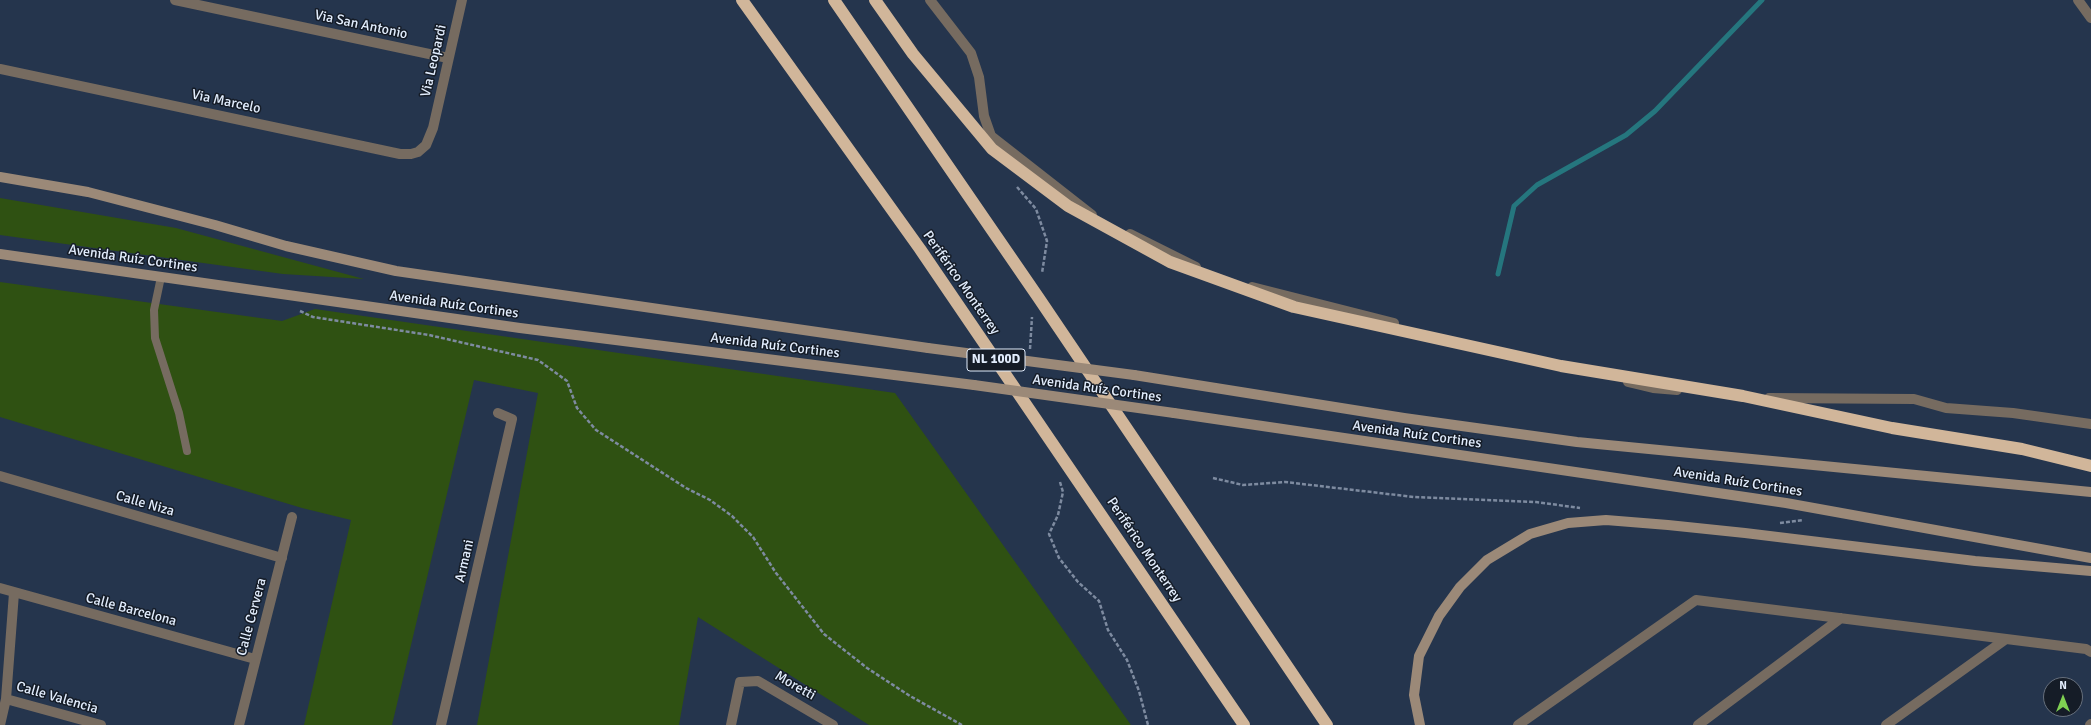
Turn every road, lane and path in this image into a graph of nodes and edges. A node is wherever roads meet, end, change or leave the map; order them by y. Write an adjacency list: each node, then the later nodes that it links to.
1 (175, 0): 9 (street, Via San Antonio)
2 (462, 0): 9 (street, Via Leopardi)
3 (742, 0): 52 (highway, Periférico Monterrey / NL 100D)
4 (834, 0): 53 (highway)
5 (875, 0): 20 (highway)
6 (930, 0): 20 (street)
7 (2078, 0): 8 (street)
8 (2091, 18)
9 (448, 58): 11 (street, Via Leopardi)
10 (0, 69): 11 (street, Via Marcelo)
11 (433, 128)
12 (0, 177): 29 (main road, Avenida Ruíz Cortines, bridge)
13 (1015, 184): 15 (path)
14 (0, 254): 16 (main road, Avenida Ruíz Cortines)
15 (1042, 273)
16 (161, 277): 24 (lane); 35 (main road, Avenida Ruíz Cortines, bridge)
17 (299, 311): 50 (path)
18 (1032, 317): 19 (path)
19 (1030, 352)
20 (1561, 366): 21 (highway)
21 (1742, 396): 23 (street); 25 (highway)
22 (498, 413): 47 (street, Armani)
23 (2091, 424)
24 (187, 451)
25 (2091, 466)
26 (0, 476): 34 (street, Calle Niza)
27 (1213, 478): 30 (path)
28 (1059, 479): 51 (path)
29 (2091, 492)
30 (1582, 508)
31 (292, 517): 34 (street, Calle Cervera)
32 (1806, 520): 33 (path)
33 (1772, 522)
34 (282, 558): 42 (street, Calle Cervera)
35 (2091, 558)
36 (2091, 571): 54 (main road)
37 (0, 588): 38 (street, Calle Barcelona)
38 (14, 593): 42 (street, Calle Barcelona); 43 (street)
39 (1841, 618): 40 (street); 55 (street); 56 (street)
40 (2006, 639): 41 (street); 57 (street)
41 (2091, 652)
42 (255, 659): 46 (street, Calle Cervera)
43 (6, 699): 44 (street); 45 (street, Calle Valencia)
44 (0, 725)
45 (101, 725)
46 (239, 725)
47 (441, 725)
48 (731, 725): 49 (street, Moretti)
49 (833, 725)
50 (962, 725)
51 (1148, 725)
52 (1244, 725)
53 (1327, 725)
54 (1420, 725)
55 (1518, 725)
56 (1698, 725)
57 (1886, 725)

